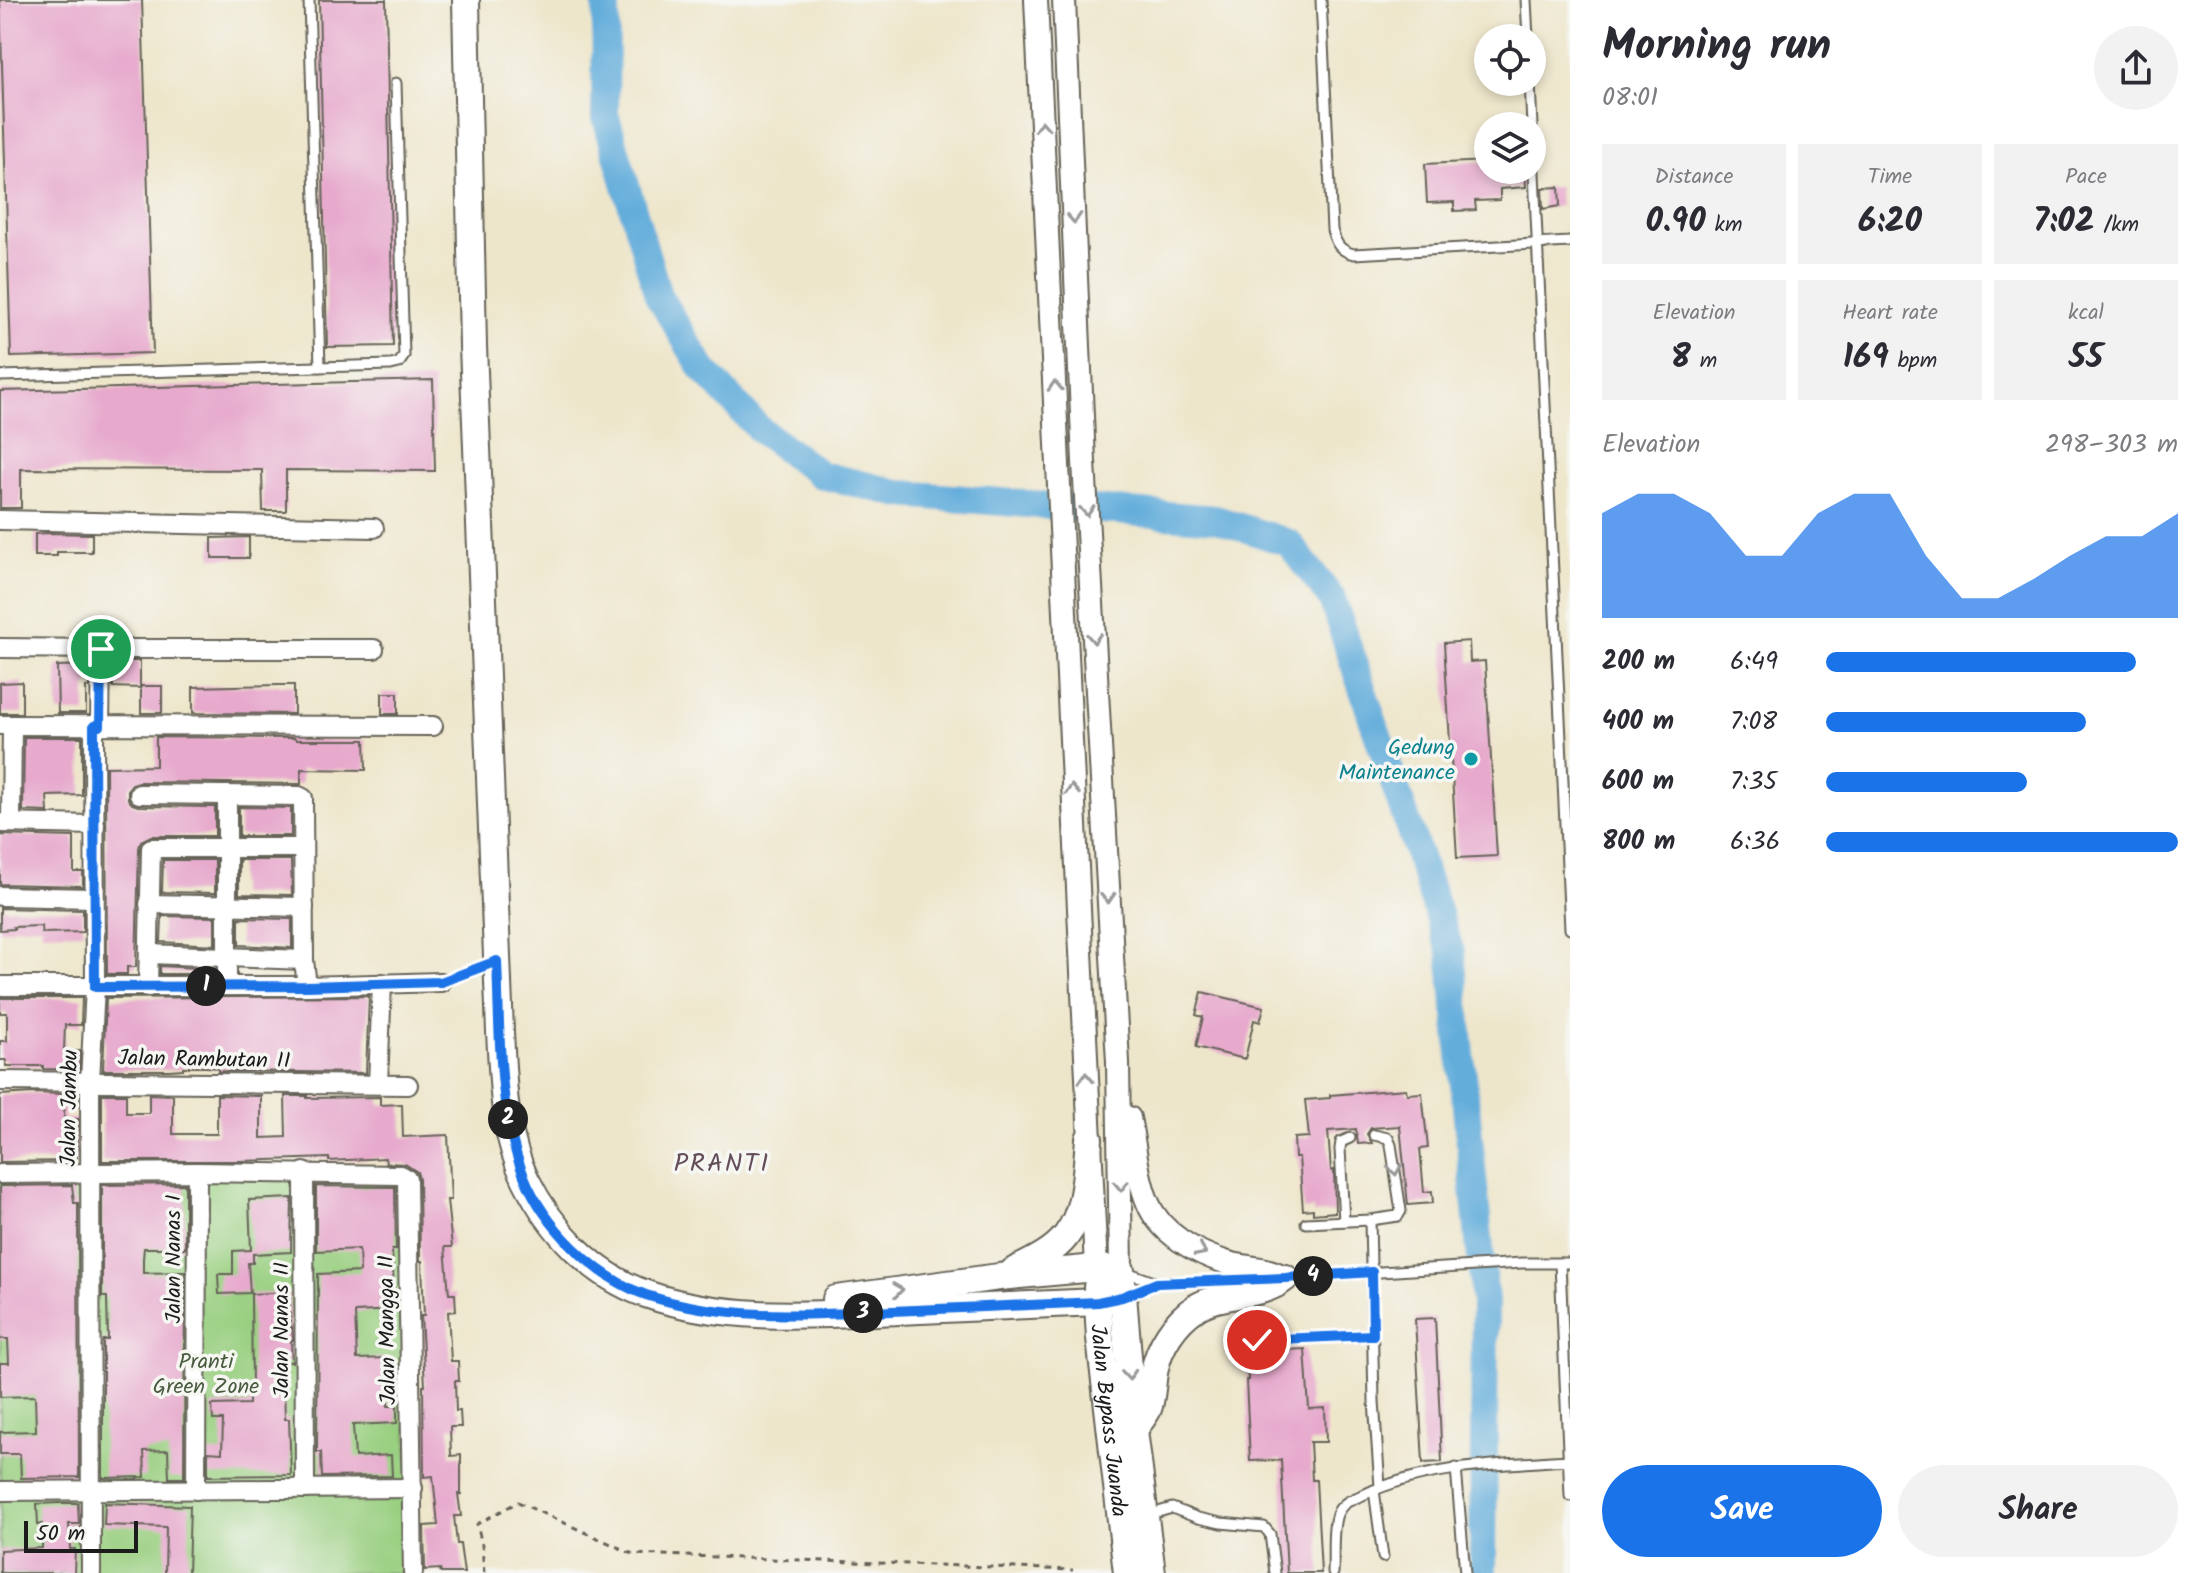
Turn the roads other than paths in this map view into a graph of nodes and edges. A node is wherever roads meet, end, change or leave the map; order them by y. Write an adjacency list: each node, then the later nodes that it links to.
1 (309, 0): 12 (lane)
2 (466, 0): 66 (main road)
3 (1036, 0): 51 (street, one-way to 3)
4 (1064, 0): 44 (street, one-way to 44)
5 (1321, 0): 11 (lane)
6 (1526, 0): 7 (lane)
7 (1527, 24)
8 (396, 83): 12 (lane)
9 (1535, 184): 11 (lane)
10 (1570, 242): 11 (lane)
11 (1538, 244): 33 (lane)
12 (320, 367): 13 (lane)
13 (0, 376)
14 (0, 520): 15 (street)
15 (374, 528)
16 (0, 648): 17 (street)
17 (101, 649): 18 (street); 20 (street, Jalan Jambu)
18 (374, 649)
19 (6, 725): 20 (street); 24 (street)
20 (97, 726): 21 (street); 25 (street, Jalan Jambu)
21 (433, 726)
22 (139, 794): 23 (street)
23 (227, 795): 26 (street); 27 (street)
24 (6, 823): 25 (street)
25 (95, 825): 29 (street, Jalan Jambu)
26 (227, 847): 27 (street); 30 (street); 31 (street)
27 (303, 848): 32 (street)
28 (0, 896): 29 (street)
29 (94, 898): 42 (street, Jalan Jambu)
30 (149, 904): 31 (street); 34 (street)
31 (227, 905): 32 (street); 35 (street)
32 (304, 907): 36 (street)
33 (1570, 929)
34 (149, 954): 35 (street); 43 (street)
35 (227, 956): 36 (street); 40 (street)
36 (304, 960): 41 (street)
37 (441, 982): 38 (street)
38 (382, 983): 41 (street); 47 (street)
39 (0, 986): 42 (street)
40 (227, 986): 41 (street); 43 (street)
41 (307, 986)
42 (95, 987): 43 (street); 46 (street, Jalan Jambu)
43 (148, 987)
44 (1118, 1062): 60 (street, one-way to 60); 63 (street, one-way to 63)
45 (0, 1081): 46 (street, Jalan Rambutan II)
46 (90, 1081): 47 (street, Jalan Rambutan II); 52 (street, Jalan Jambu)
47 (378, 1084): 48 (street, Jalan Rambutan II)
48 (408, 1085)
49 (1374, 1135): 56 (lane, one-way to 56)
50 (1350, 1138): 57 (lane)
51 (1089, 1139): 60 (street); 62 (main road)
52 (91, 1172): 53 (street); 55 (street); 75 (street, Jalan Jambu)
53 (197, 1172): 54 (street); 76 (street, Jalan Nanas I)
54 (304, 1172): 72 (street, Jalan Mangga II); 74 (street, Jalan Nanas II)
55 (0, 1174)
56 (1370, 1220): 57 (lane); 61 (lane)
57 (1344, 1221): 58 (lane)
58 (1306, 1223)
59 (1565, 1263): 61 (lane); 70 (lane)
60 (1108, 1269): 62 (main road); 64 (lane); 65 (main road, Jalan Bypass Juanda)
61 (1372, 1272): 63 (lane); 67 (lane)
62 (999, 1277): 66 (main road, one-way to 62)
63 (1285, 1278): 64 (lane); 69 (main road)
64 (1157, 1283): 65 (lane)
65 (1110, 1299): 66 (main road); 69 (main road, Jalan Bypass Juanda, one-way to 69); 83 (main road, Jalan Bypass Juanda)
66 (795, 1313)
67 (1373, 1335): 68 (lane); 73 (lane)
68 (1257, 1340)
69 (1134, 1430): 79 (main road, Jalan Bypass Juanda)
70 (1568, 1460): 71 (lane); 78 (lane)
71 (1460, 1468): 73 (lane); 87 (lane)
72 (413, 1488): 74 (street); 82 (street, Jalan Mangga II)
73 (1377, 1488): 80 (lane); 86 (lane)
74 (305, 1489): 76 (street)
75 (91, 1490): 76 (street); 77 (street); 81 (street, Jalan Jambu)
76 (196, 1490)
77 (0, 1491)
78 (1570, 1496)
79 (1146, 1516): 84 (main road, Jalan Bypass Juanda); 85 (lane)
80 (1383, 1557)
81 (91, 1573)
82 (413, 1573)
83 (1127, 1573)
84 (1152, 1573)
85 (1275, 1573)
86 (1333, 1573)
87 (1465, 1573)

